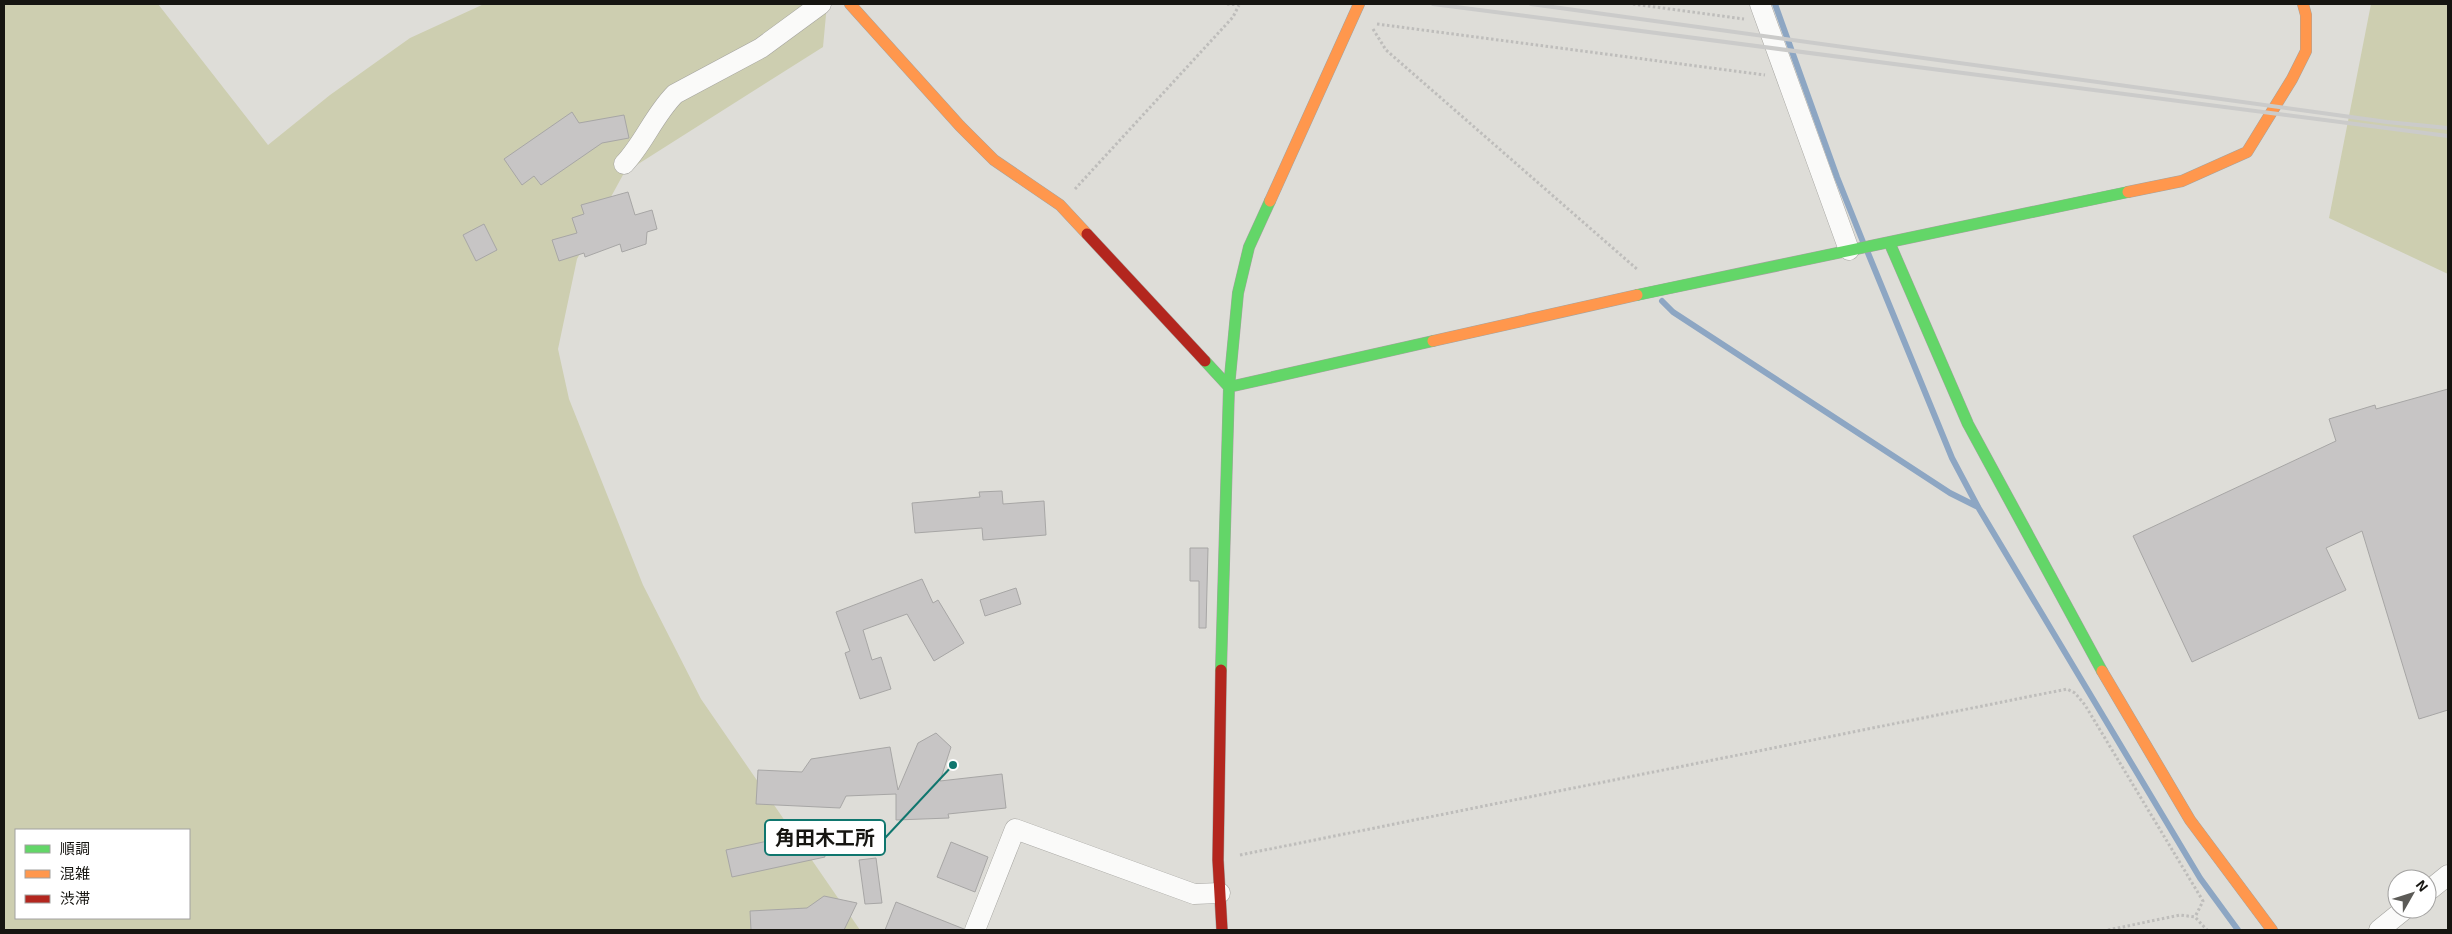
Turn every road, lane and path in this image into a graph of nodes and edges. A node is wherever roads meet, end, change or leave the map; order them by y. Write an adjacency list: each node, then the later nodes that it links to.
1 (821, 4): 11 (street)
2 (850, 4): 12 (street)
3 (1227, 4): 4 (path)
4 (1239, 4): 12 (path)
5 (1359, 4): 16 (street)
6 (1633, 4): 9 (path)
7 (1760, 4): 9 (street)
8 (2303, 4): 13 (street)
9 (1767, 23): 10 (street)
10 (1788, 78): 14 (street); 15 (path)
11 (624, 164)
12 (1060, 205): 16 (street)
13 (1890, 244): 14 (street); 27 (street)
14 (1854, 249): 15 (street)
15 (1670, 288): 16 (street)
16 (1229, 387): 17 (street)
17 (1218, 860): 20 (street); 21 (path)
18 (2448, 875): 19 (street)
19 (2437, 884)
20 (1220, 893): 23 (street); 24 (street)
21 (2195, 917): 25 (path); 26 (path)
22 (2393, 919): 28 (street)
23 (976, 930)
24 (1222, 930)
25 (2108, 930)
26 (2208, 930)
27 (2272, 930)
28 (2379, 930)

